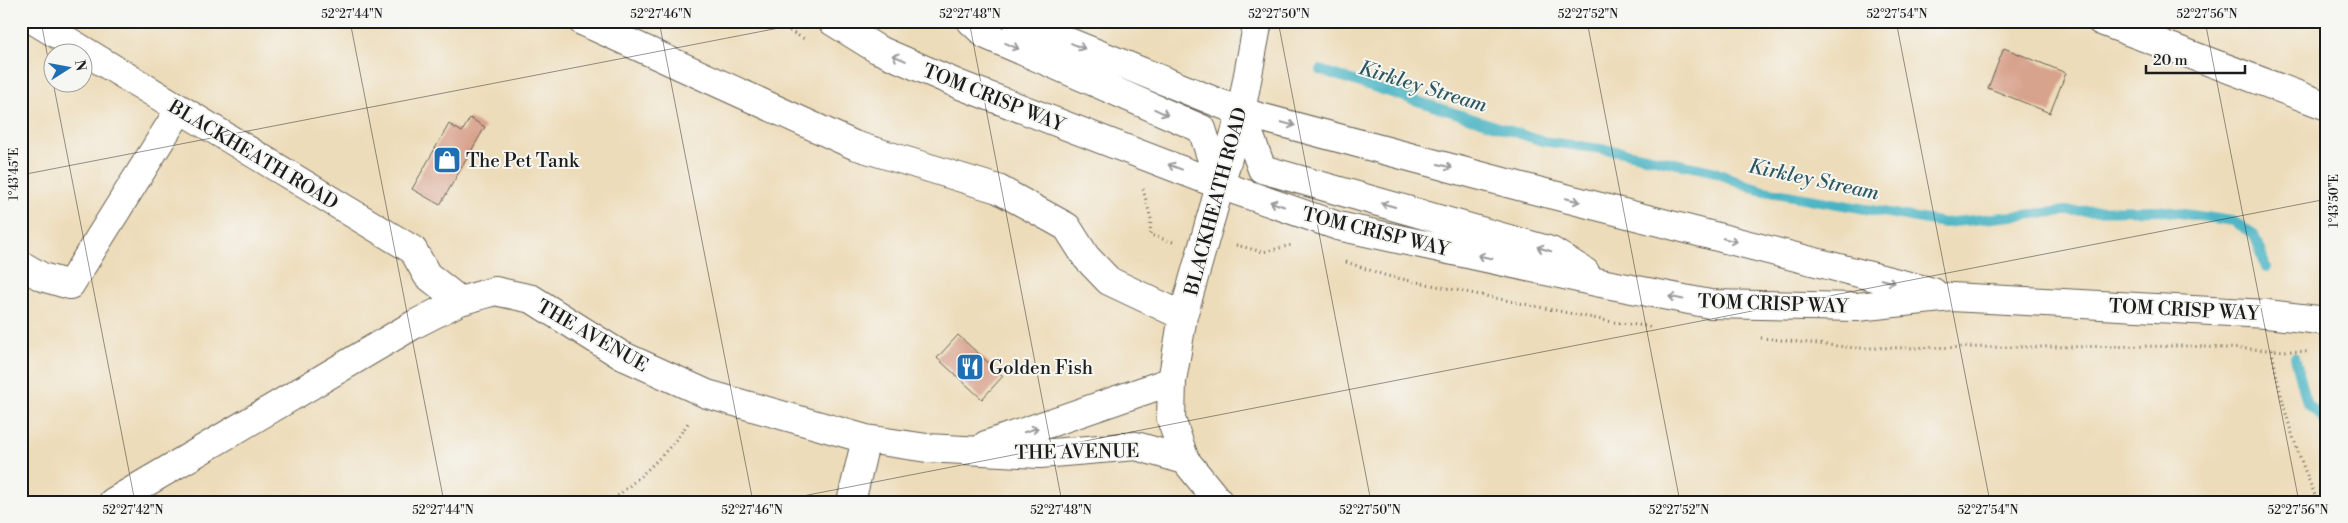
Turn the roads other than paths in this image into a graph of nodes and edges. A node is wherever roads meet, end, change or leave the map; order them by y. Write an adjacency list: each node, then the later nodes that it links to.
1 (35, 21): 9 (main road, BLACKHEATH ROAD)
2 (582, 21): 16 (main road)
3 (832, 21): 11 (main road, TOM CRISP WAY, one-way to 3)
4 (971, 21): 11 (main road, one-way to 11)
5 (1017, 21): 10 (main road, TOM CRISP WAY, one-way to 10)
6 (1258, 21): 10 (main road, BLACKHEATH ROAD)
7 (2101, 21): 8 (main road)
8 (2327, 106)
9 (180, 109): 12 (main road); 15 (main road, BLACKHEATH ROAD)
10 (1241, 112): 11 (main road, BLACKHEATH ROAD); 13 (main road, one-way to 10); 14 (main road, TOM CRISP WAY, one-way to 14)
11 (1220, 185): 13 (main road, TOM CRISP WAY, one-way to 11); 16 (main road, BLACKHEATH ROAD)
12 (21, 264)
13 (1601, 283): 14 (main road, TOM CRISP WAY, one-way to 13)
14 (1952, 297): 17 (main road, TOM CRISP WAY)
15 (460, 301): 19 (main road, THE AVENUE); 22 (main road, THE AVENUE)
16 (1183, 316): 18 (main road, BLACKHEATH ROAD)
17 (2327, 320)
18 (1172, 381): 20 (main road, THE AVENUE, one-way to 18); 21 (main road, BLACKHEATH ROAD)
19 (866, 439): 20 (main road, THE AVENUE); 23 (main road)
20 (968, 451): 21 (main road, THE AVENUE)
21 (1185, 460): 24 (main road)
22 (113, 502)
23 (851, 502)
24 (1219, 502)

